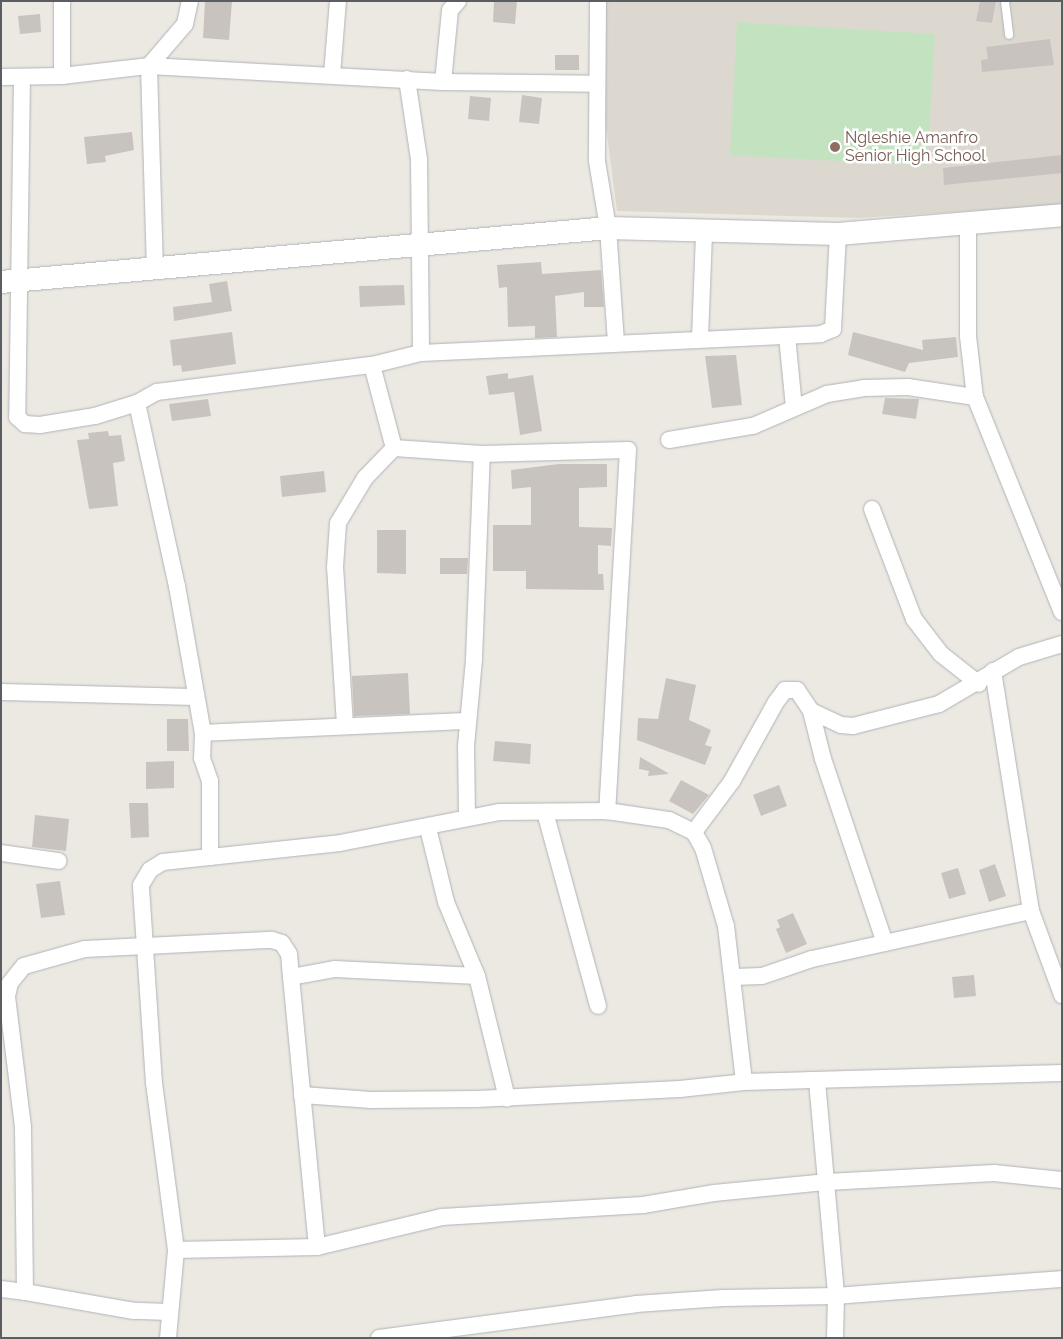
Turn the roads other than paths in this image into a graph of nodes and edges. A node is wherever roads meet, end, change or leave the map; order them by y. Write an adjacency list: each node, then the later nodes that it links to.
1 (62, 1): 9 (street)
2 (190, 1): 8 (street)
3 (338, 1): 10 (street)
4 (458, 1): 14 (street)
5 (598, 1): 15 (street)
6 (1005, 1): 7 (lane)
7 (1009, 35)
8 (149, 66): 9 (street); 10 (street); 22 (street)
9 (62, 76): 12 (street)
10 (332, 76): 13 (street)
11 (1, 77): 12 (street)
12 (22, 77): 23 (street)
13 (407, 79): 14 (street); 21 (street)
14 (442, 82): 15 (street)
15 (596, 84): 18 (street)
16 (1062, 215): 17 (street)
17 (968, 224): 20 (street); 29 (street)
18 (608, 228): 19 (street); 21 (street); 26 (street)
19 (704, 234): 20 (street); 25 (street)
20 (838, 234): 24 (street)
21 (421, 243): 22 (street); 27 (street)
22 (155, 270): 23 (street)
23 (11, 281): 30 (street)
24 (787, 336): 25 (street); 31 (street)
25 (700, 338): 26 (street)
26 (616, 341): 27 (street)
27 (421, 353): 28 (street)
28 (372, 364): 30 (street); 33 (street)
29 (975, 397): 31 (street); 36 (street)
30 (136, 403): 41 (street)
31 (794, 407): 32 (street)
32 (669, 440)
33 (394, 448): 34 (street); 44 (street)
34 (482, 454): 43 (street); 46 (street)
35 (872, 509): 39 (street)
36 (1062, 612)
37 (1062, 644): 38 (street)
38 (993, 671): 39 (street); 54 (street)
39 (979, 684): 42 (street)
40 (1, 692): 41 (street)
41 (195, 697): 45 (street)
42 (811, 711): 50 (street); 55 (street)
43 (468, 721): 44 (street); 48 (street)
44 (345, 726): 45 (street)
45 (202, 733): 52 (street)
46 (607, 811): 47 (street); 50 (street)
47 (545, 812): 48 (street); 62 (street)
48 (467, 816): 49 (street)
49 (428, 828): 52 (street); 57 (street)
50 (694, 832): 59 (street)
51 (1, 853): 53 (street)
52 (210, 857): 56 (street)
53 (58, 861)
54 (1031, 911): 55 (street); 61 (street)
55 (885, 943): 59 (street)
56 (144, 946): 58 (street); 60 (street); 71 (street)
57 (477, 976): 58 (street); 67 (street)
58 (292, 977): 66 (street)
59 (733, 977): 65 (street)
60 (4, 996): 74 (street)
61 (1062, 996)
62 (598, 1006)
63 (1062, 1073): 64 (street)
64 (817, 1081): 65 (street); 69 (street)
65 (744, 1082): 67 (street)
66 (302, 1095): 67 (street); 70 (street)
67 (507, 1098)
68 (1062, 1180): 69 (street)
69 (827, 1182): 70 (street); 75 (street)
70 (317, 1246): 71 (street)
71 (176, 1250): 76 (street)
72 (1062, 1279): 75 (street)
73 (1, 1289): 74 (street)
74 (25, 1292): 76 (street)
75 (836, 1296): 78 (street); 79 (street)
76 (168, 1312): 77 (street)
77 (168, 1338)
78 (379, 1338)
79 (836, 1338)

